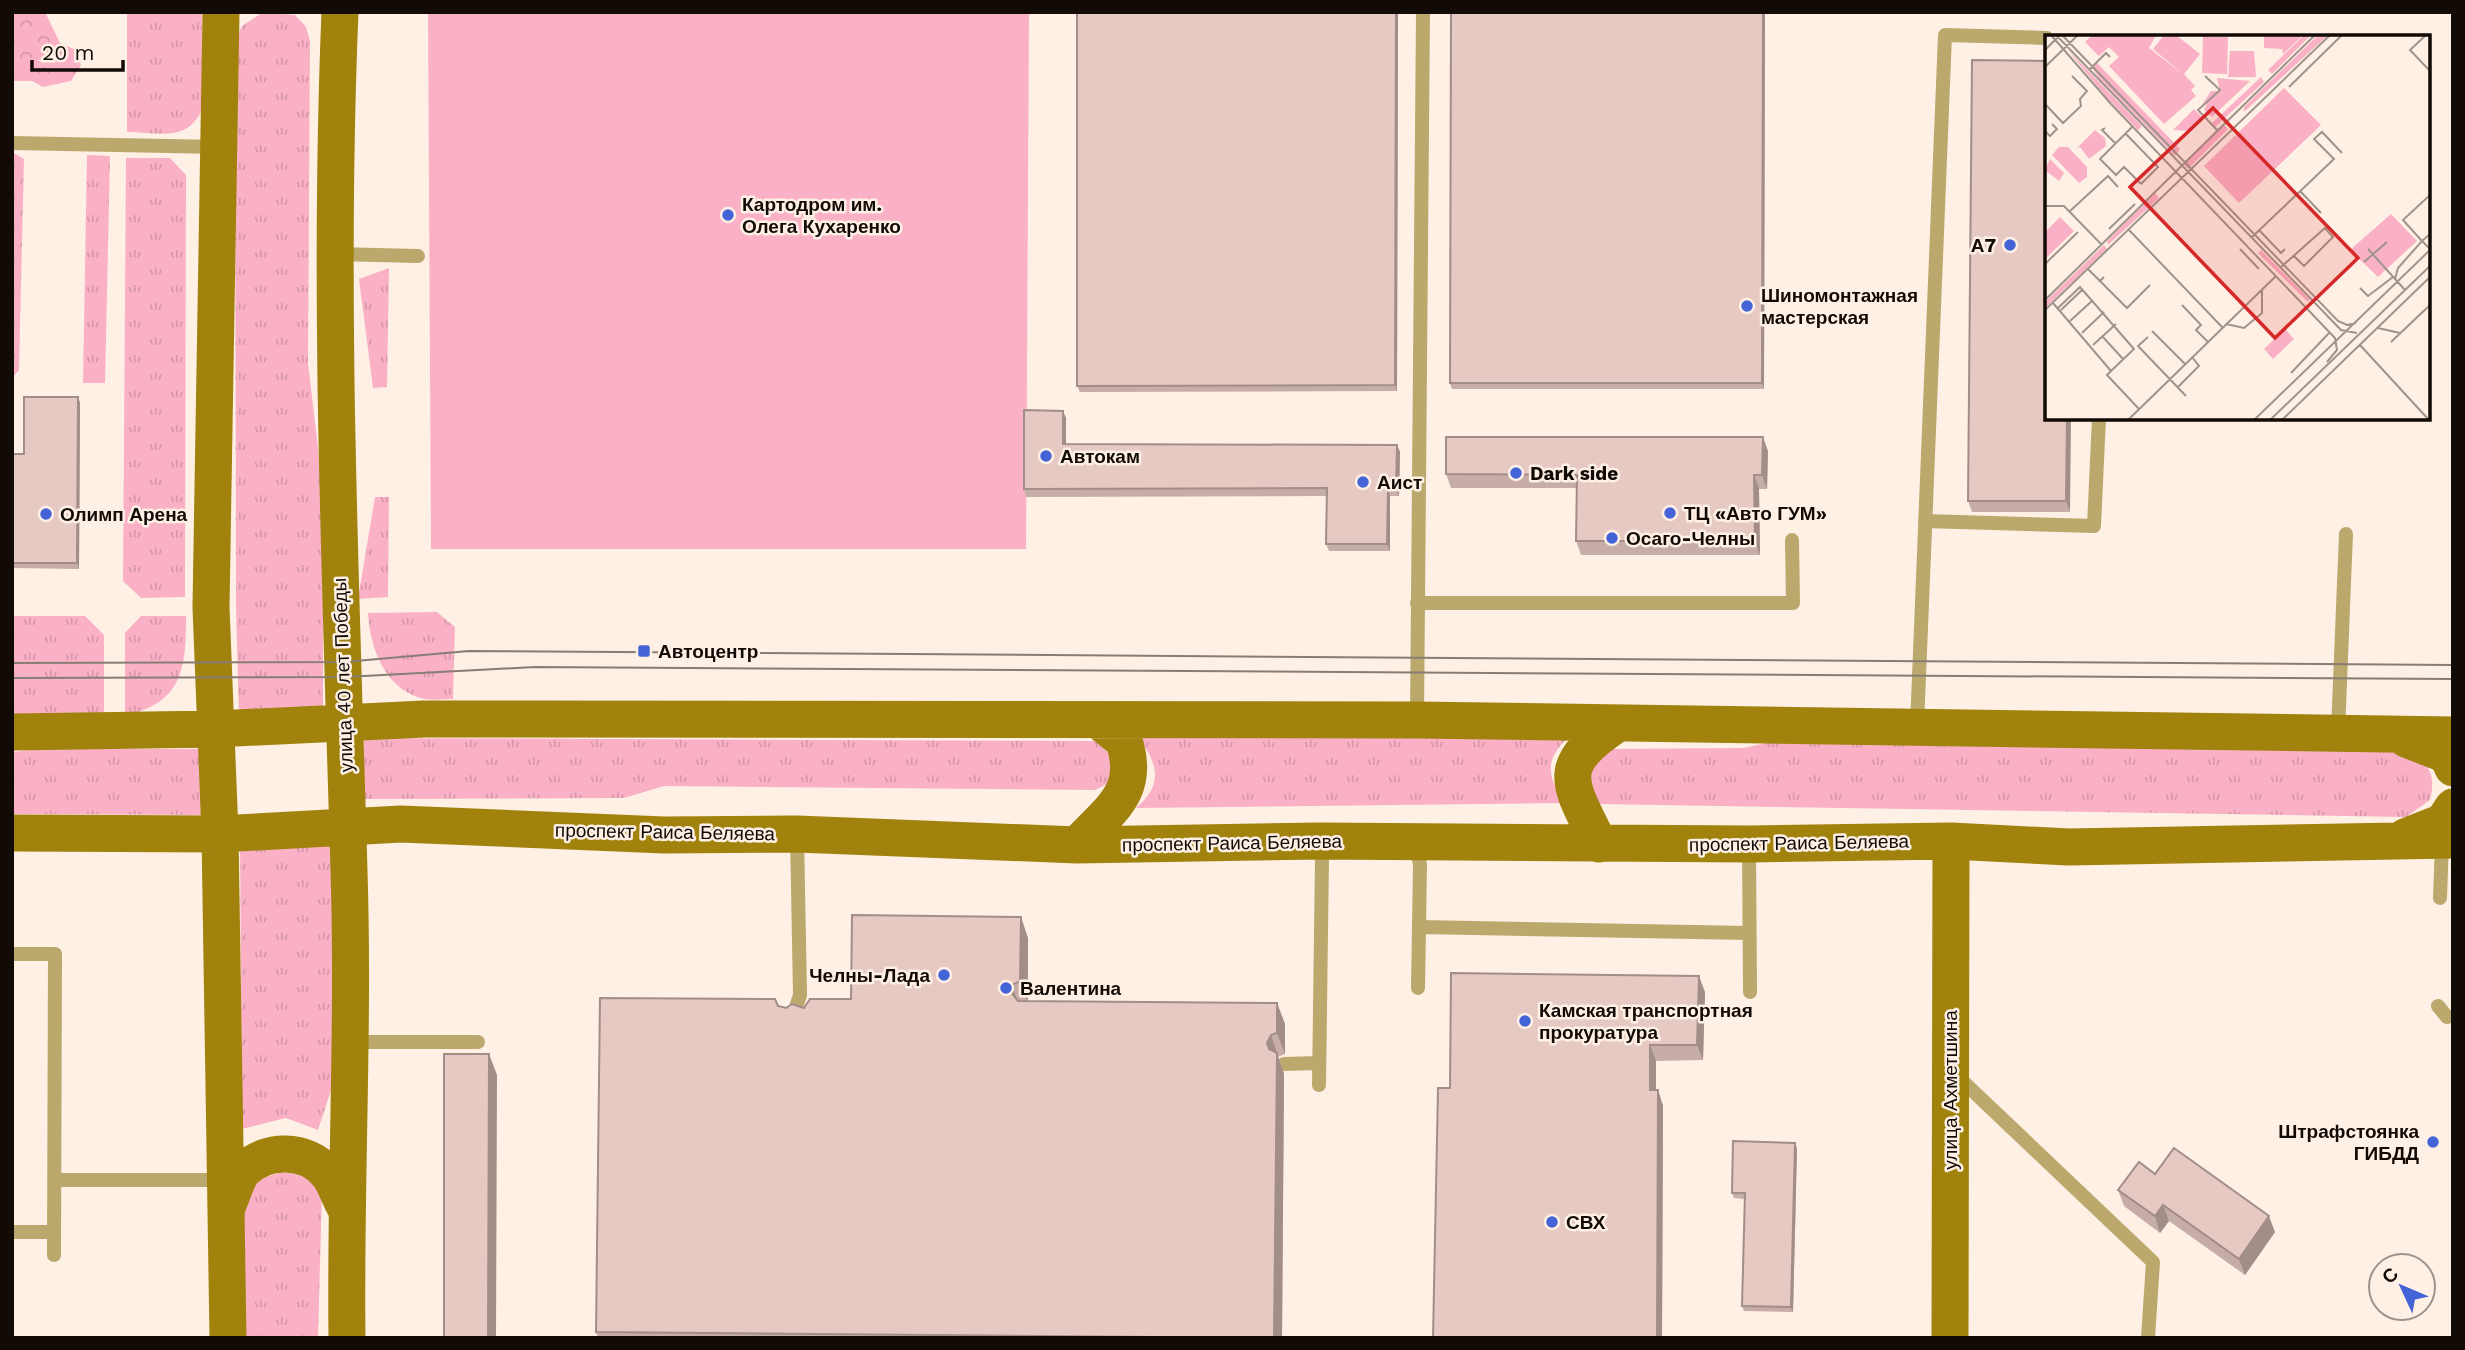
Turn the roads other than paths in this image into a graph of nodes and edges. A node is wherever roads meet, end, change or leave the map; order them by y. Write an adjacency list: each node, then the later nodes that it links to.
1 (316, 12): 4 (street)
2 (1423, 12): 14 (lane)
3 (224, 16): 7 (street)
4 (339, 28): 8 (street, улица 40 лет Победы)
5 (2045, 38): 11 (lane)
6 (12, 143): 7 (lane)
7 (220, 147): 20 (street)
8 (333, 254): 9 (lane); 18 (street, улица 40 лет Победы)
9 (418, 256)
10 (2099, 420): 11 (lane)
11 (1925, 521): 19 (lane)
12 (2346, 534): 22 (lane)
13 (1792, 540): 14 (lane)
14 (1417, 603): 16 (lane)
15 (1098, 720): 16 (street); 18 (street); 35 (street)
16 (1417, 720): 17 (street)
17 (1617, 724): 19 (street); 34 (street)
18 (345, 725): 20 (street); 26 (street, улица 40 лет Победы)
19 (1917, 727): 22 (street)
20 (216, 729): 21 (street); 29 (street)
21 (12, 732)
22 (2337, 733): 23 (street)
23 (2393, 734): 24 (street); 25 (street)
24 (2453, 735)
25 (2453, 768)
26 (347, 826): 29 (street, проспект Раиса Беляева); 30 (street, проспект Раиса Беляева); 46 (street, улица 40 лет Победы)
27 (2449, 829): 32 (street, проспект Раиса Беляева); 37 (lane)
28 (12, 833): 29 (street, проспект Раиса Беляева)
29 (220, 834): 53 (street)
30 (797, 834): 35 (street, проспект Раиса Беляева); 43 (lane)
31 (1319, 841): 33 (street, проспект Раиса Беляева); 35 (street, проспект Раиса Беляева); 49 (lane)
32 (1951, 841): 36 (street, проспект Раиса Беляева); 50 (street, улица Ахметшина)
33 (1416, 842): 34 (street, проспект Раиса Беляева); 38 (lane)
34 (1599, 844): 36 (street, проспект Раиса Беляева)
35 (1077, 845)
36 (1749, 845): 39 (lane)
37 (2440, 898)
38 (1419, 927): 39 (lane); 41 (lane)
39 (1749, 933): 42 (lane)
40 (12, 954): 52 (lane)
41 (1418, 988)
42 (1750, 992)
43 (800, 995): 44 (lane); 45 (lane)
44 (792, 1020)
45 (808, 1020)
46 (348, 1042): 47 (lane); 54 (street, улица 40 лет Победы)
47 (478, 1042)
48 (1284, 1063): 49 (lane)
49 (1319, 1063): 51 (lane)
50 (1950, 1070): 60 (street, улица Ахметшина); 61 (lane)
51 (1319, 1085)
52 (54, 1180): 53 (lane); 56 (lane)
53 (225, 1197): 54 (street); 58 (street)
54 (345, 1208): 59 (street, улица 40 лет Победы)
55 (12, 1232): 56 (lane)
56 (54, 1232): 57 (lane)
57 (54, 1255)
58 (228, 1338)
59 (347, 1338)
60 (1950, 1338)
61 (2148, 1338)

